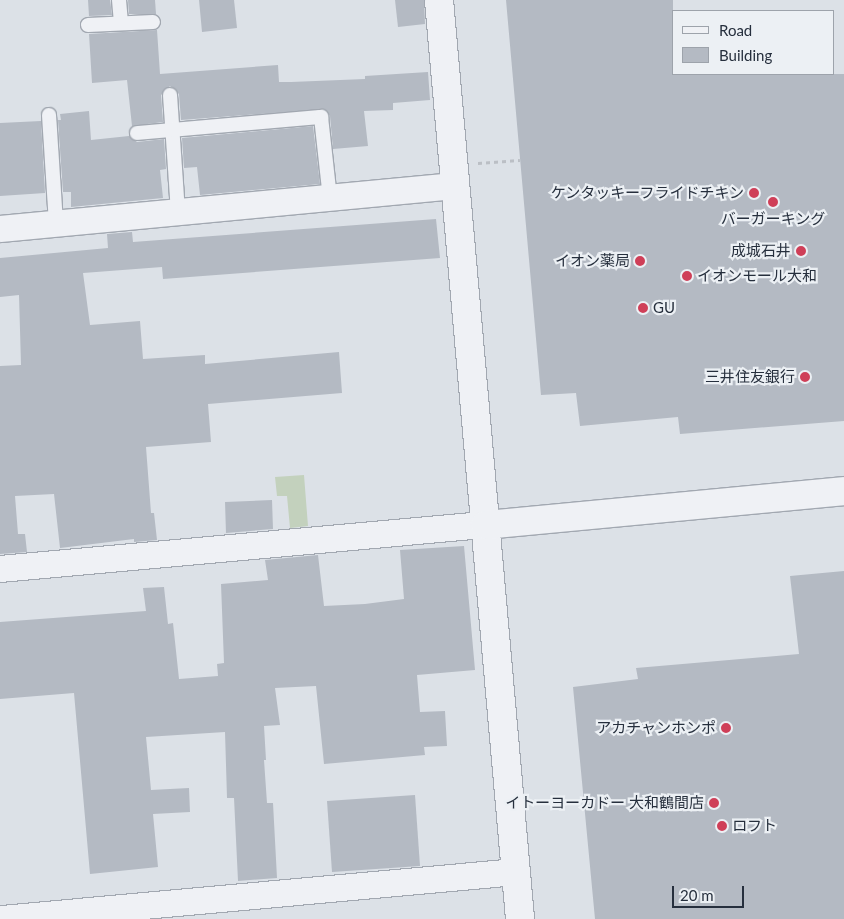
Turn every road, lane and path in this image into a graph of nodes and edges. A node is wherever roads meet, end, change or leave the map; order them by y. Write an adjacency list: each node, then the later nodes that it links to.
1 (119, 0): 4 (lane)
2 (439, 0): 12 (street)
3 (152, 22): 4 (lane)
4 (121, 23): 5 (lane)
5 (88, 25)
6 (170, 96): 8 (lane)
7 (48, 114): 15 (lane)
8 (173, 130): 9 (lane); 13 (lane); 14 (lane)
9 (137, 133)
10 (520, 160): 11 (path)
11 (478, 162)
12 (455, 186): 13 (street); 18 (street)
13 (330, 198): 14 (street)
14 (178, 212): 15 (street)
15 (56, 223): 16 (street)
16 (0, 229)
17 (844, 492): 18 (street)
18 (485, 525): 19 (street); 20 (street)
19 (0, 569)
20 (516, 872): 21 (street); 22 (street)
21 (2, 919)
22 (520, 919)

